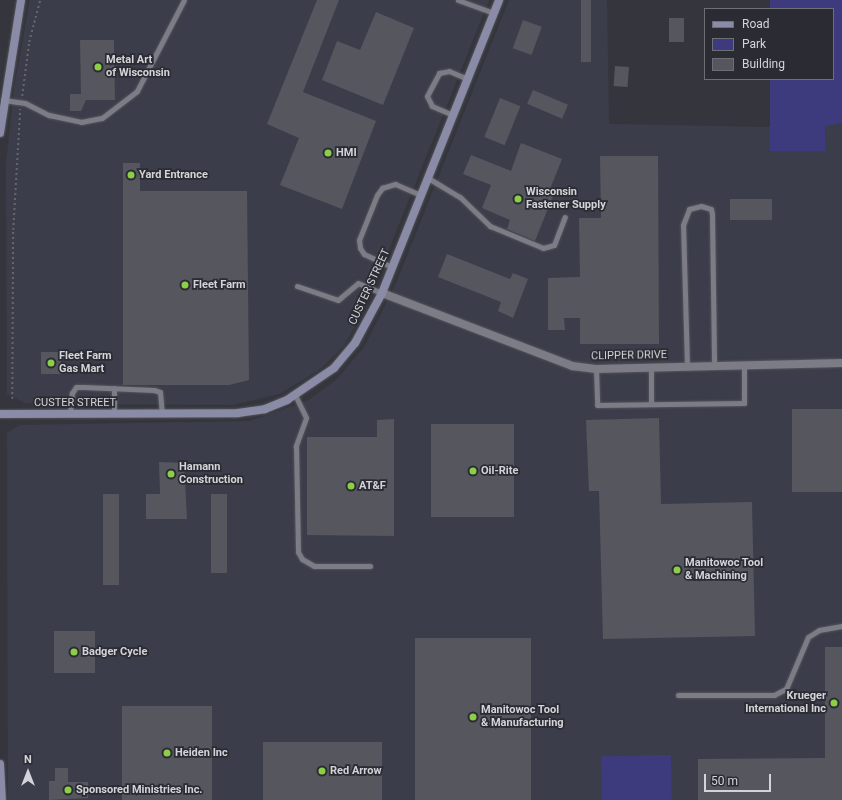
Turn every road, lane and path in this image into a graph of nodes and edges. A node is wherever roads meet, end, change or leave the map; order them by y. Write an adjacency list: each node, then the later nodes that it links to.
1 (21, 0): 8 (street)
2 (40, 0): 9 (path)
3 (184, 0): 9 (lane)
4 (458, 0): 6 (lane)
5 (499, 0): 6 (street, CUSTER STREET)
6 (494, 13): 7 (street, CUSTER STREET)
7 (468, 79): 10 (street, CUSTER STREET); 10 (lane)
8 (4, 100): 9 (lane); 11 (street)
9 (21, 102): 26 (path)
10 (453, 115): 12 (street, CUSTER STREET)
11 (0, 133)
12 (428, 178): 13 (street, CUSTER STREET); 14 (lane)
13 (421, 195): 15 (street, CUSTER STREET); 15 (lane)
14 (566, 217)
15 (392, 267): 17 (street, CUSTER STREET)
16 (297, 286): 17 (lane)
17 (382, 293): 23 (street, CLIPPER DRIVE); 25 (street, CUSTER STREET)
18 (842, 363): 19 (street, CLIPPER DRIVE)
19 (744, 365): 21 (street, CLIPPER DRIVE); 27 (lane)
20 (687, 366): 21 (street, CLIPPER DRIVE); 21 (lane); 22 (street, CLIPPER DRIVE)
21 (714, 366)
22 (651, 368): 23 (street, CLIPPER DRIVE); 27 (lane)
23 (596, 369): 27 (lane)
24 (114, 388): 28 (lane); 29 (lane); 31 (lane)
25 (295, 395): 29 (street, CUSTER STREET); 32 (lane)
26 (12, 399)
27 (651, 404)
28 (114, 413): 29 (street, CUSTER STREET); 31 (street, CUSTER STREET)
29 (162, 413)
30 (0, 414): 31 (street, CUSTER STREET)
31 (70, 414)
32 (370, 566)
33 (842, 626): 34 (lane)
34 (678, 695)
35 (0, 764): 36 (street)
36 (2, 800)

